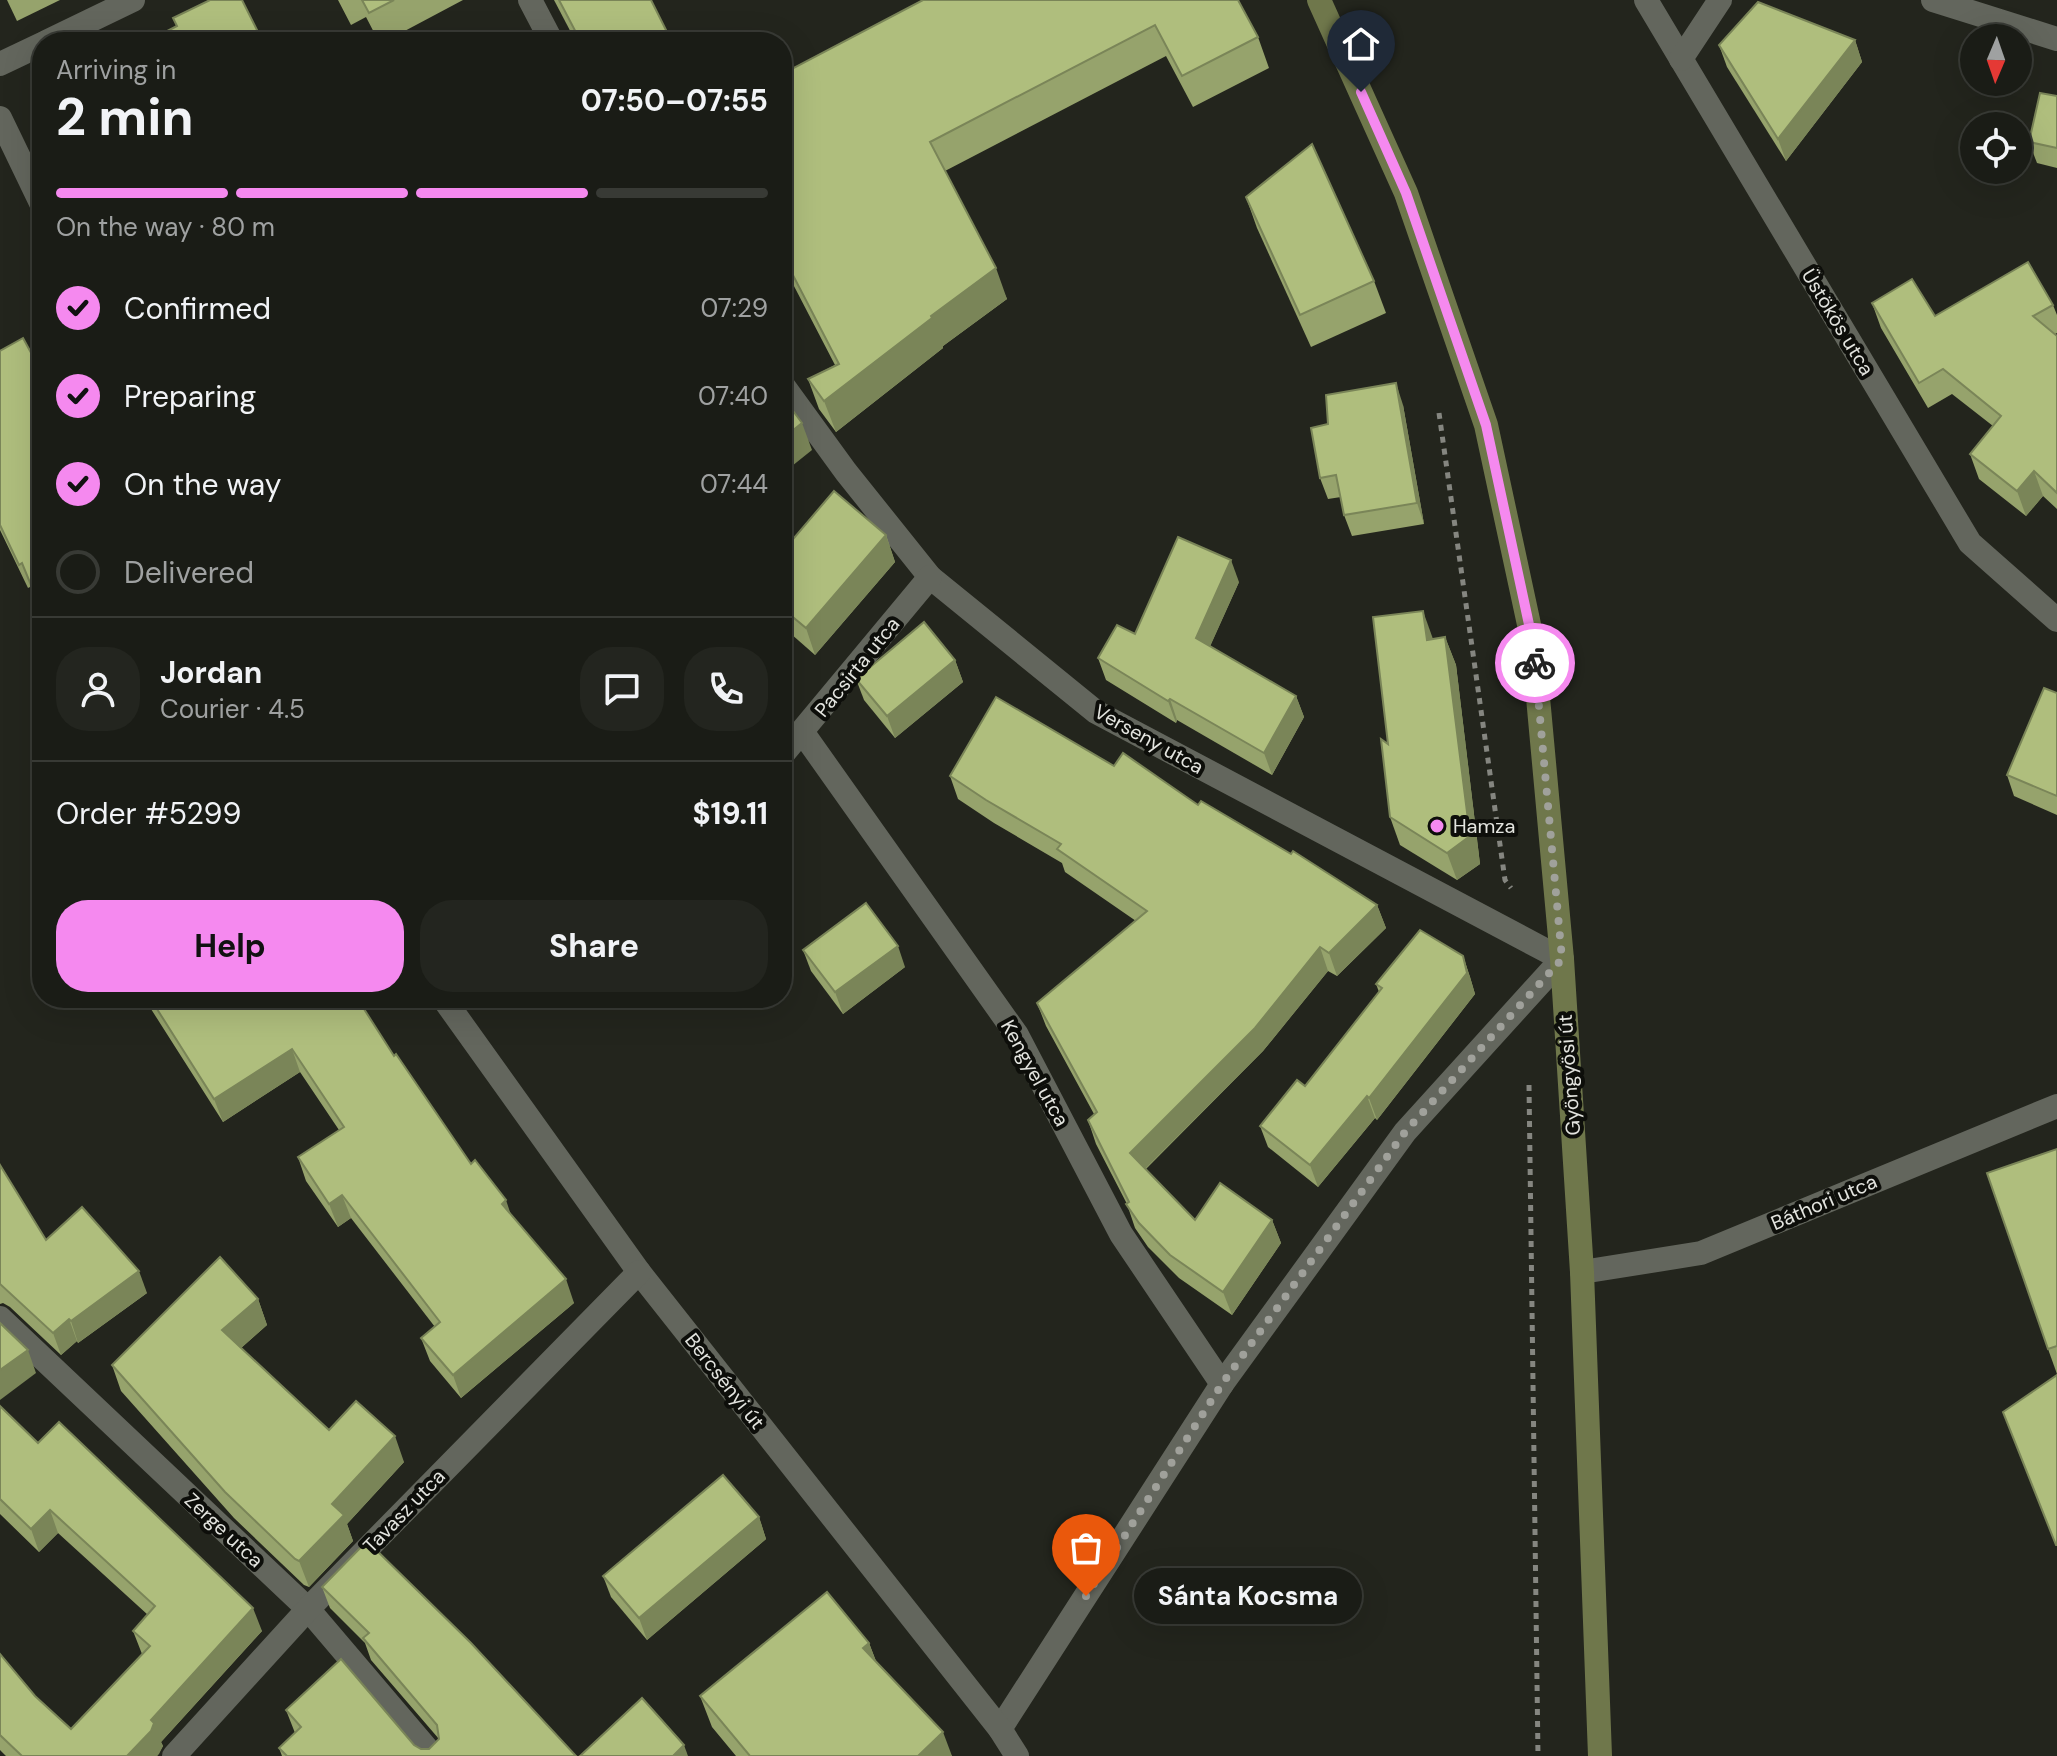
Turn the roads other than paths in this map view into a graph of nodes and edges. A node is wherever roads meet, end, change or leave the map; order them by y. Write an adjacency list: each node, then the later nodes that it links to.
1 (133, 0): 7 (street)
2 (530, 0): 8 (street)
3 (1319, 0): 20 (street, Gyöngyösi út)
4 (1646, 0): 11 (street, Üstökös utca)
5 (1720, 0): 11 (street)
6 (1933, 0): 9 (street)
7 (67, 32)
8 (547, 32)
9 (2057, 39)
10 (32, 49): 12 (street)
11 (1681, 59): 17 (street, Üstökös utca)
12 (0, 64)
13 (0, 118): 14 (street)
14 (32, 184)
15 (792, 398): 16 (street, Verseny utca)
16 (930, 577): 18 (street, Pacsirta utca); 20 (street, Verseny utca)
17 (2057, 620)
18 (803, 733): 19 (street, Pacsirta utca); 26 (street, Kengyel utca)
19 (792, 745)
20 (1562, 959): 24 (street, Gyöngyösi út); 26 (street)
21 (456, 1008): 23 (street, Bercsényi út)
22 (2057, 1106): 24 (street, Báthori utca)
23 (639, 1272): 27 (street, Tavasz utca); 28 (street, Bercsényi út)
24 (1582, 1272): 32 (street, Gyöngyösi út)
25 (0, 1318): 27 (street, Zerge utca)
26 (1222, 1384): 28 (street)
27 (308, 1609): 29 (street, Tavasz utca); 30 (street, Zerge utca)
28 (1000, 1729): 31 (street, Bercsényi út)
29 (174, 1756)
30 (433, 1756)
31 (1017, 1756)
32 (1600, 1756)

